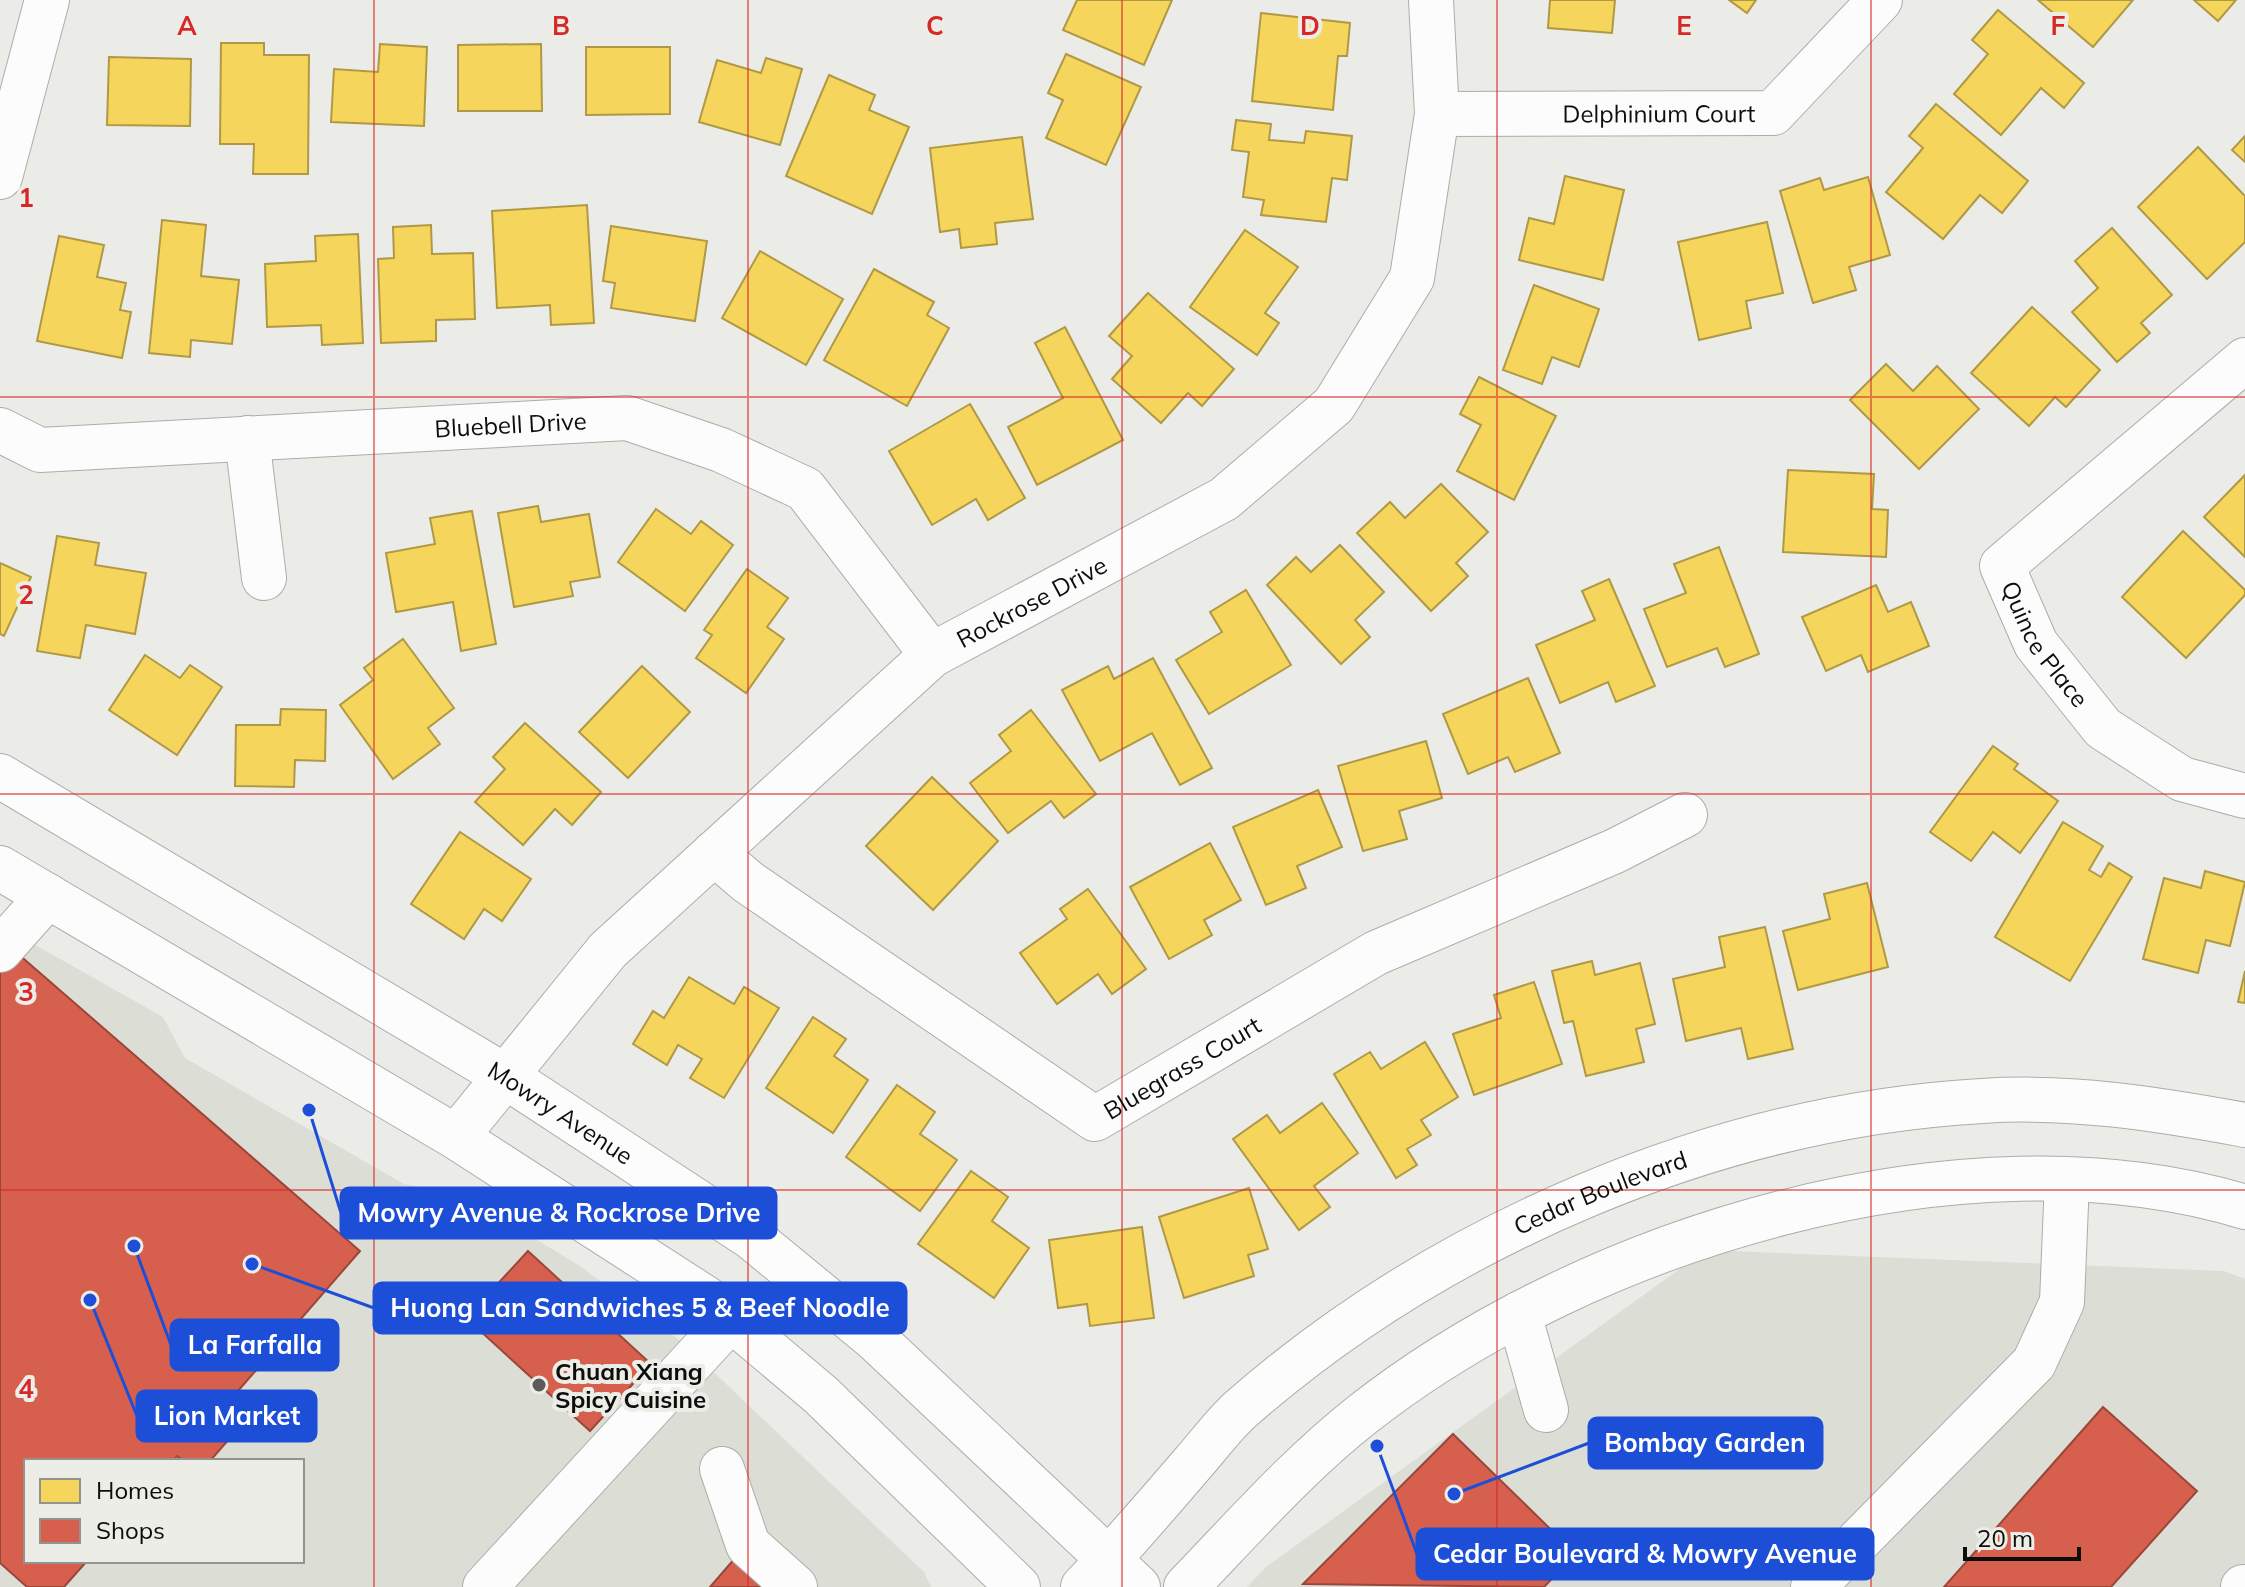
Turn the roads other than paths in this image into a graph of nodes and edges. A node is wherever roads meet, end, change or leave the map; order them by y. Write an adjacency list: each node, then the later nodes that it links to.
1 (47, 0): 5 (street)
2 (1431, 0): 4 (street, Rockrose Drive)
3 (1880, 0): 4 (street, Delphinium Court)
4 (1437, 114): 10 (street, Rockrose Drive)
5 (0, 177)
6 (2245, 360): 12 (street, Quince Place)
7 (0, 430): 8 (street, Bluebell Drive)
8 (247, 438): 9 (street); 10 (street, Bluebell Drive)
9 (264, 578)
10 (932, 655): 14 (street, Rockrose Drive)
11 (0, 776): 18 (street, Mowry Avenue)
12 (2245, 796)
13 (1685, 815): 14 (street, Bluegrass Court)
14 (714, 853): 18 (street, Rockrose Drive)
15 (0, 868): 16 (street)
16 (48, 896): 17 (street); 20 (street)
17 (0, 950)
18 (505, 1076): 20 (street, Rockrose Drive); 27 (street, Mowry Avenue)
19 (2245, 1125): 27 (street, Cedar Boulevard)
20 (456, 1137): 24 (street)
21 (2067, 1180): 22 (street); 23 (street); 32 (street)
22 (2245, 1207)
23 (1519, 1314): 25 (street); 31 (street)
24 (731, 1319): 28 (street); 30 (street)
25 (1546, 1410)
26 (722, 1469): 29 (street)
27 (1110, 1578)
28 (485, 1587)
29 (795, 1587)
30 (1018, 1587)
31 (1186, 1587)
32 (1813, 1587)

